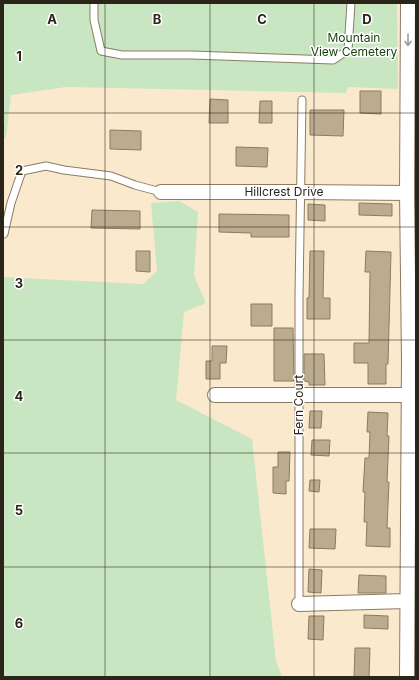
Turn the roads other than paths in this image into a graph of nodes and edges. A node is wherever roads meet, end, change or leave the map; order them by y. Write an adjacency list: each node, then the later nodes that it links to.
1 (94, 3): 2 (lane)
2 (351, 3)
3 (408, 3): 4 (street, one-way to 4)
4 (412, 78): 8 (street)
5 (302, 100): 7 (lane, Fern Court)
6 (161, 192): 7 (street, Hillcrest Drive); 9 (lane)
7 (300, 192): 8 (street, Hillcrest Drive); 12 (lane, Fern Court)
8 (407, 193): 10 (street)
9 (4, 234)
10 (412, 360): 13 (street)
11 (216, 395): 12 (street)
12 (299, 395): 13 (street); 15 (lane, Fern Court)
13 (408, 395): 14 (street)
14 (407, 601): 15 (street, Fern Court); 16 (street)
15 (299, 604)
16 (412, 637): 17 (street)
17 (407, 677)

